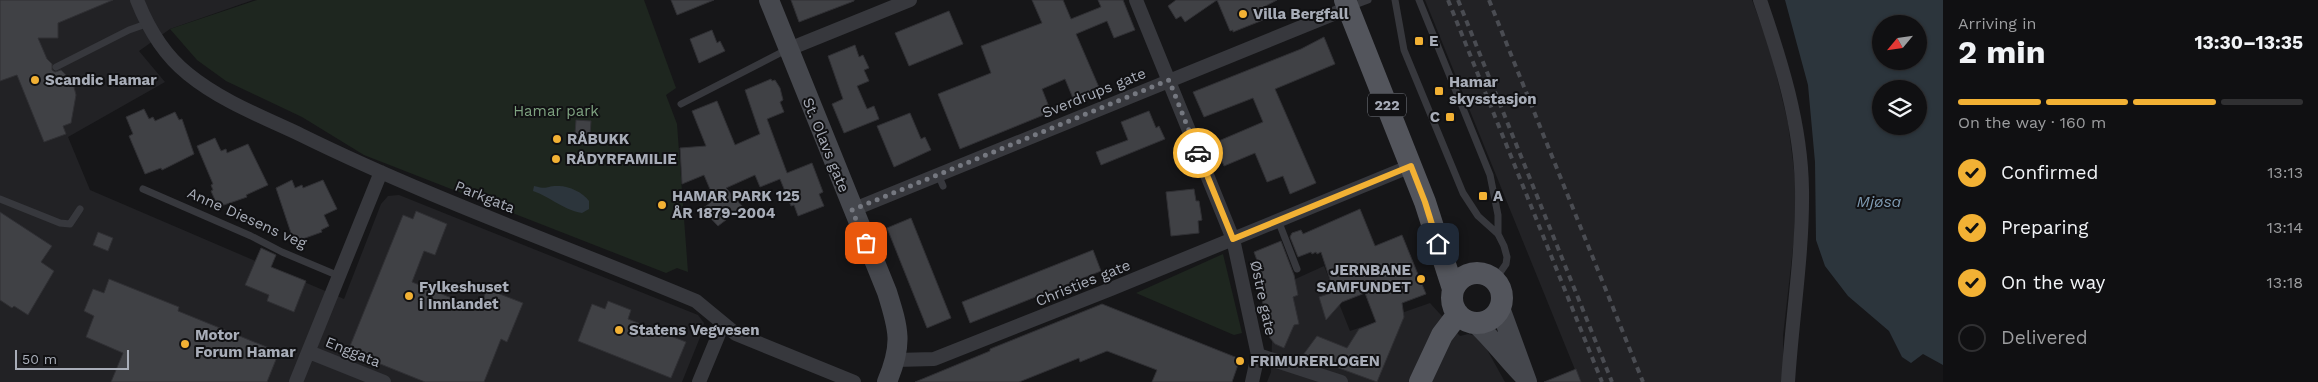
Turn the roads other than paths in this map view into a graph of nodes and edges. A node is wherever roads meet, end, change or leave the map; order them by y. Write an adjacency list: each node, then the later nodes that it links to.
1 (137, 0): 9 (street, Parkgata)
2 (769, 0): 10 (main road, St. Olavs gate)
3 (910, 0): 10 (street)
4 (1136, 0): 12 (street, Østre gate)
5 (1395, 0): 22 (lane)
6 (1419, 0): 22 (lane)
7 (1760, 0): 43 (street)
8 (1353, 3): 12 (street, Sverdrups gate); 14 (main road, 222)
9 (146, 24): 11 (lane); 15 (street, Parkgata)
10 (789, 49): 13 (lane); 20 (main road, St. Olavs gate)
11 (56, 67)
12 (1169, 80): 20 (street, Sverdrups gate); 23 (street, Østre gate)
13 (681, 104)
14 (1411, 166): 18 (main road, 222); 21 (street, Christies gate)
15 (381, 172): 25 (street); 30 (street, Parkgata)
16 (143, 189): 25 (lane, Anne Diesens veg)
17 (0, 199): 19 (lane)
18 (1425, 202): 26 (main road, 222); 27 (main road, 222)
19 (80, 209)
20 (852, 210): 33 (main road, St. Olavs gate)
21 (1278, 220): 23 (street, Christies gate); 24 (lane)
22 (1498, 234): 26 (lane)
23 (1233, 239): 32 (street, Østre gate); 33 (street, Christies gate)
24 (1297, 269)
25 (339, 276): 31 (street)
26 (1485, 277): 27 (main road); 28 (main road, 222)
27 (1453, 289): 29 (main road, 222)
28 (1500, 308): 29 (main road); 34 (main road)
29 (1467, 319): 34 (main road); 42 (main road)
30 (723, 324): 37 (street); 38 (street, Parkgata)
31 (309, 352): 35 (street); 36 (street, Enggata)
32 (1258, 355): 40 (street, Østre gate); 41 (street)
33 (896, 360): 39 (main road, St. Olavs gate)
34 (1526, 380)
35 (296, 382)
36 (384, 382)
37 (699, 382)
38 (854, 382)
39 (887, 382)
40 (1252, 382)
41 (1341, 382)
42 (1420, 382)
43 (1788, 382)

